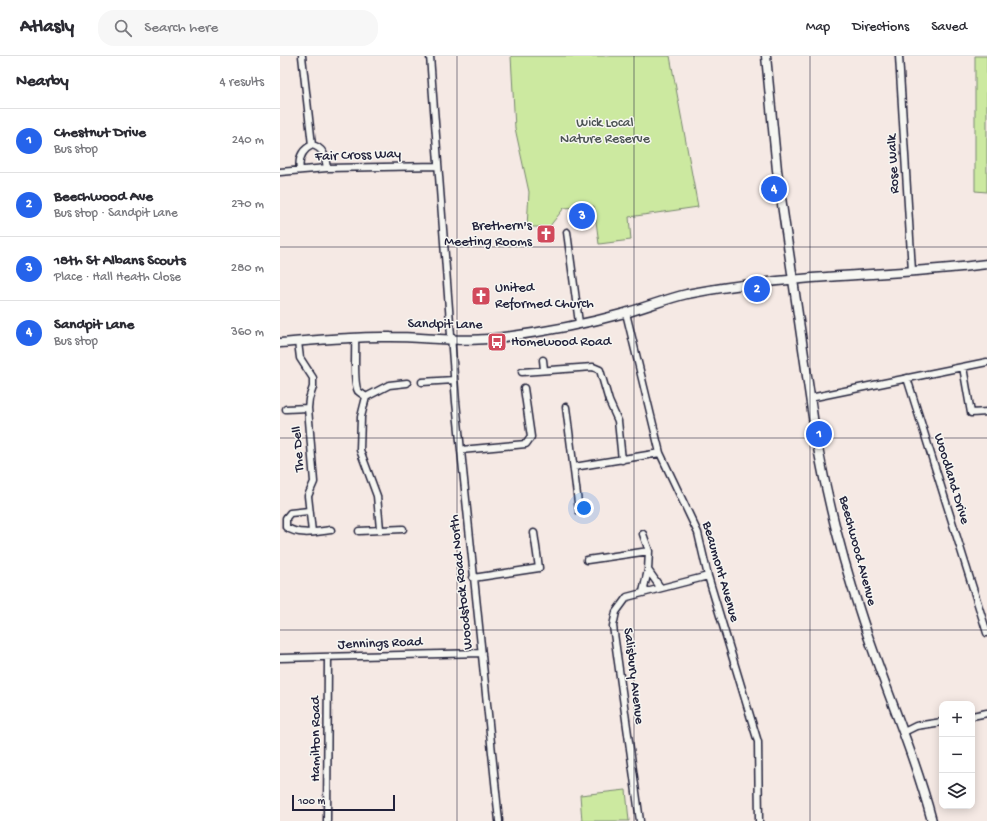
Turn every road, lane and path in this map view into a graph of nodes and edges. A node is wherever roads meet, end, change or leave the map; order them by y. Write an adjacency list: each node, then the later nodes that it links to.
1 (302, 56): 5 (street)
2 (430, 56): 6 (street)
3 (766, 56): 13 (street, Beechwood Avenue)
4 (899, 56): 12 (street, Rose Walk)
5 (312, 145): 7 (street); 8 (street)
6 (438, 166): 7 (street, Fair Cross Way); 17 (street)
7 (327, 168): 8 (street, Fair Cross Way)
8 (300, 170): 9 (street, Fair Cross Way)
9 (280, 172)
10 (567, 232): 15 (street)
11 (987, 264): 12 (street, Sandpit Lane)
12 (912, 271): 13 (street, Sandpit Lane)
13 (793, 279): 14 (street, Sandpit Lane); 31 (street, Beechwood Avenue)
14 (626, 313): 15 (street, Sandpit Lane); 37 (street, Beaumont Avenue)
15 (579, 323): 17 (street, Sandpit Lane)
16 (355, 338): 17 (street, Sandpit Lane); 18 (street, Sandpit Lane); 30 (street)
17 (451, 340): 26 (street, Woodstock Road North)
18 (298, 342): 19 (street, Sandpit Lane); 33 (street, The Dell)
19 (280, 343)
20 (543, 360): 23 (street)
21 (987, 362): 22 (street)
22 (963, 367): 25 (street); 35 (street)
23 (544, 369): 24 (street); 38 (street)
24 (522, 372)
25 (907, 378): 31 (street); 56 (street, Woodland Drive)
26 (454, 380): 27 (street); 36 (street, Woodstock Road North)
27 (422, 382)
28 (407, 383): 30 (street)
29 (524, 388): 36 (street)
30 (366, 397): 42 (street)
31 (810, 398): 63 (street, Beechwood Avenue)
32 (566, 407): 39 (street)
33 (308, 408): 34 (street, The Dell); 40 (street, The Dell)
34 (286, 409)
35 (987, 412)
36 (461, 450): 53 (street, Woodstock Road North)
37 (660, 453): 38 (street); 52 (street, Beaumont Avenue)
38 (622, 460): 39 (street)
39 (574, 467): 41 (street)
40 (310, 511): 46 (street, The Dell); 46 (street)
41 (579, 511)
42 (380, 529): 43 (street); 45 (street)
43 (403, 529)
44 (331, 530): 46 (street)
45 (359, 531)
46 (312, 532)
47 (534, 533): 53 (street)
48 (643, 534): 49 (street)
49 (649, 551): 50 (street); 51 (street)
50 (586, 560)
51 (648, 570): 54 (street); 55 (street)
52 (708, 576): 54 (street, Salisbury Avenue); 67 (street, Beaumont Avenue)
53 (474, 578): 57 (street, Woodstock Road North)
54 (660, 587): 55 (street, Salisbury Avenue)
55 (643, 592): 66 (street, Salisbury Avenue)
56 (987, 633)
57 (482, 653): 58 (street, Jennings Road); 65 (street, Woodstock Road North)
58 (328, 657): 59 (street, Jennings Road); 64 (street, Hamilton Road)
59 (280, 658)
60 (987, 713): 61 (street)
61 (975, 715)
62 (939, 722): 63 (street)
63 (904, 732): 68 (street, Beechwood Avenue)
64 (327, 821)
65 (499, 821)
66 (640, 821)
67 (759, 821)
68 (932, 821)

